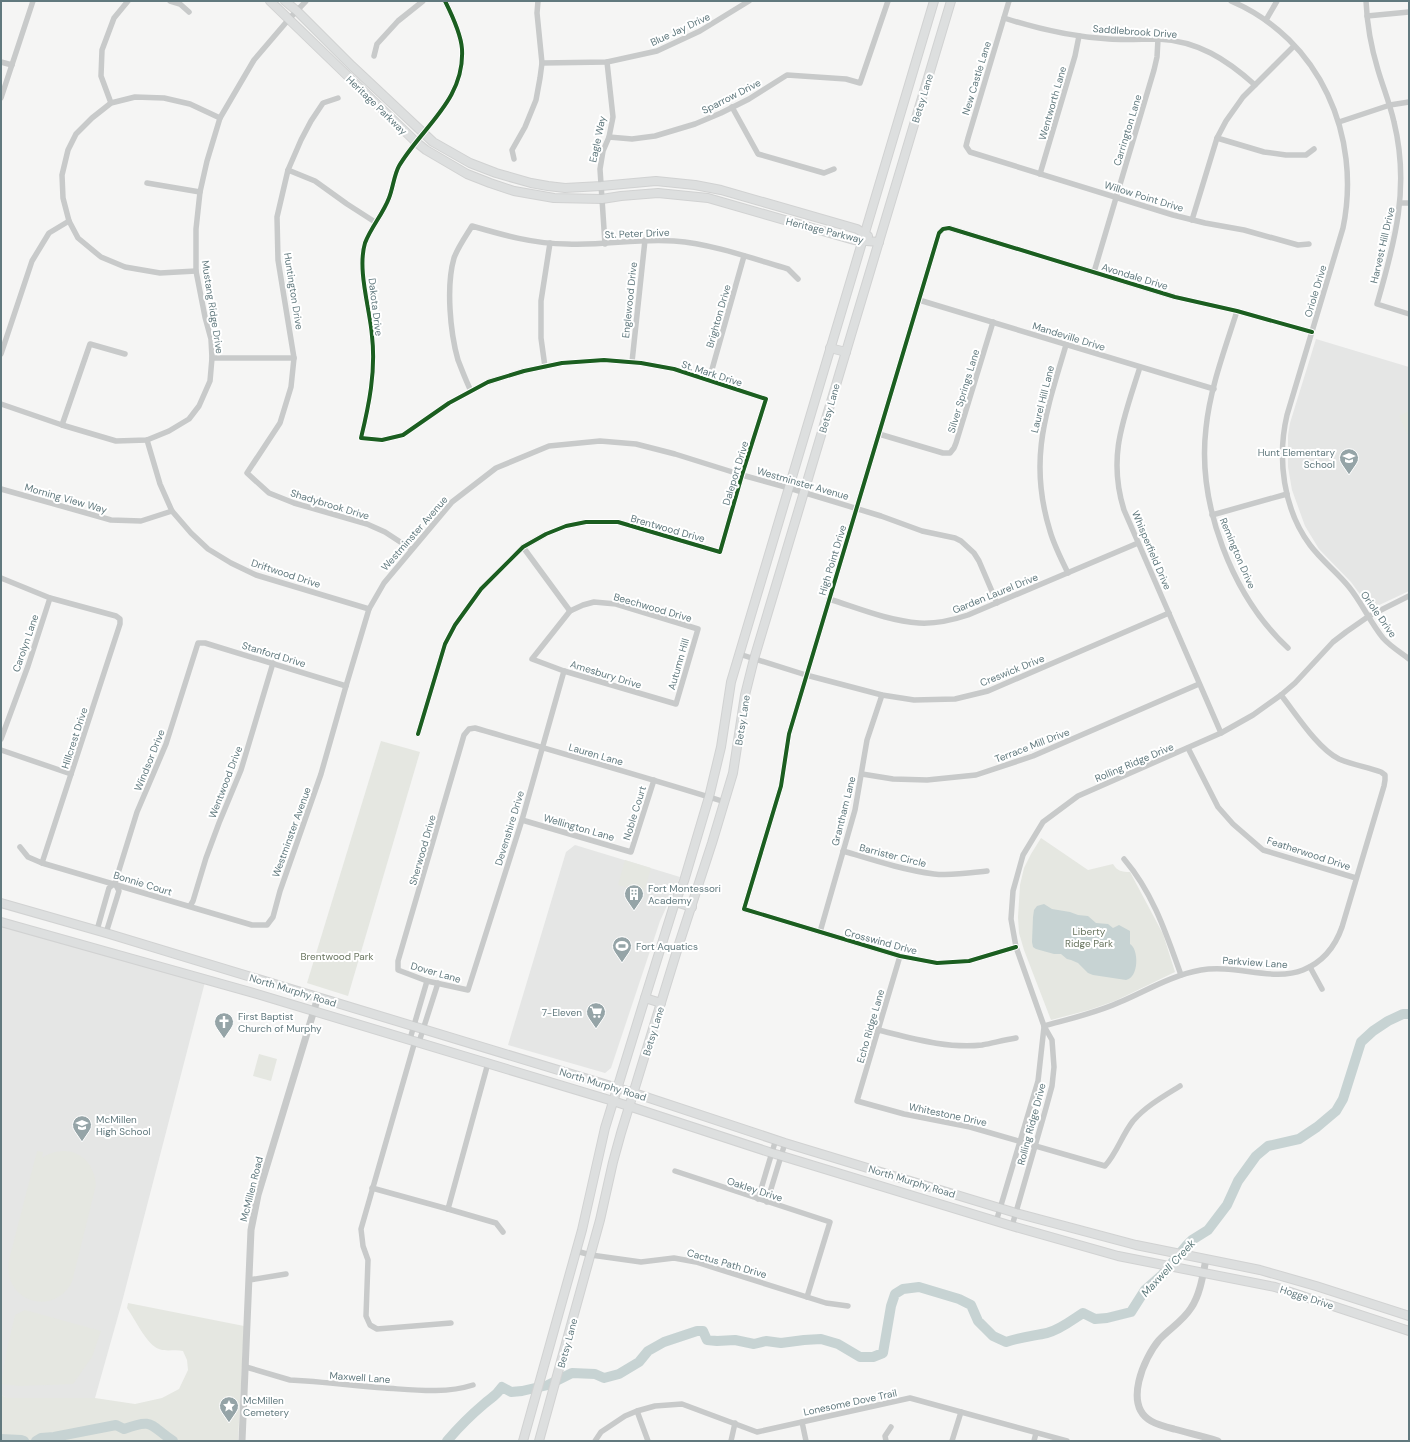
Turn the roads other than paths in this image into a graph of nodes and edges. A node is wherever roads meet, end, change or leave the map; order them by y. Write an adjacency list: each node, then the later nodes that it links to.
1 (33, 1): 32 (street)
2 (128, 1): 37 (street)
3 (170, 1): 19 (street)
4 (270, 1): 23 (main road, Heritage Parkway)
5 (285, 1): 18 (main road, Heritage Parkway)
6 (306, 1): 18 (street, Mustang Ridge Drive)
7 (423, 1): 28 (street)
8 (445, 1): 42 (street, Dakota Drive)
9 (538, 1): 31 (street)
10 (749, 1): 30 (street, Blue Jay Drive)
11 (888, 1): 39 (street, Sparrow Drive)
12 (934, 1): 63 (main road, Betsy Lane)
13 (951, 1): 65 (main road, Betsy Lane)
14 (1009, 1): 22 (street, New Castle Lane)
15 (1231, 1): 24 (street, Oriole Drive)
16 (1277, 1): 24 (street)
17 (1366, 1): 21 (street, Harvest Hill Drive)
18 (297, 11): 23 (street, Mustang Ridge Drive); 42 (main road, Heritage Parkway)
19 (189, 12)
20 (1409, 12): 21 (street)
21 (1367, 16): 38 (street, Harvest Hill Drive)
22 (1004, 18): 25 (street, Saddlebrook Drive); 47 (street, New Castle Lane)
23 (289, 19): 40 (street, Mustang Ridge Drive); 45 (main road, Heritage Parkway)
24 (1266, 20): 27 (street, Oriole Drive)
25 (1079, 36): 26 (street, Saddlebrook Drive); 51 (street, Wentworth Lane)
26 (1158, 39): 33 (street, Saddlebrook Drive); 55 (street, Carrington Lane)
27 (1294, 46): 33 (street); 41 (street, Oriole Drive)
28 (374, 56)
29 (1, 62): 32 (street)
30 (607, 62): 31 (street, Blue Jay Drive); 43 (street, Eagle Way)
31 (542, 63): 48 (street)
32 (12, 65): 34 (street)
33 (1255, 85): 44 (street)
34 (1, 98)
35 (338, 98): 50 (street, Huntington Drive)
36 (1409, 102): 38 (street)
37 (111, 103): 40 (street); 60 (street)
38 (1390, 105): 41 (street); 57 (street, Harvest Hill Drive)
39 (732, 107): 43 (street, Sparrow Drive); 49 (street)
40 (220, 118): 54 (street, Mustang Ridge Drive)
41 (1339, 122): 77 (street, Oriole Drive)
42 (423, 133): 45 (street, Dakota Drive); 53 (main road, Heritage Parkway)
43 (609, 137): 53 (street, Eagle Way)
44 (1217, 138): 46 (street); 59 (street)
45 (416, 142): 56 (main road, Heritage Parkway); 61 (street, Dakota Drive)
46 (1314, 149)
47 (977, 155): 51 (street, Willow Point Drive)
48 (514, 159)
49 (834, 169)
50 (288, 170): 61 (street); 84 (street, Huntington Drive)
51 (1040, 174): 55 (street, Willow Point Drive)
52 (147, 183): 54 (street)
53 (601, 186): 56 (street, Eagle Way); 63 (main road, Heritage Parkway)
54 (200, 192): 70 (street, Mustang Ridge Drive)
55 (1116, 197): 59 (street, Willow Point Drive); 71 (street, Carrington Lane)
56 (602, 199): 63 (main road, Heritage Parkway); 67 (street, Eagle Way)
57 (1401, 203): 58 (street); 75 (street, Harvest Hill Drive)
58 (1409, 203)
59 (1192, 220): 68 (street, Willow Point Drive)
60 (69, 221): 70 (street); 81 (street)
61 (375, 222): 95 (street, Dakota Drive)
62 (954, 230): 71 (street, Avondale Drive); 73 (street, High Point Drive)
63 (863, 237): 65 (main road, Heritage Parkway); 79 (main road, Betsy Lane)
64 (644, 240): 67 (street, St. Peter Drive); 69 (street, St. Peter Drive); 85 (street, Englewood Drive)
65 (879, 242): 80 (main road, Betsy Lane)
66 (550, 243): 67 (street, St. Peter Drive); 86 (street); 90 (street, St. Peter Drive)
67 (605, 244)
68 (1309, 244)
69 (744, 256): 72 (street, St. Peter Drive); 88 (street, Brighton Drive)
70 (196, 271): 83 (street, Mustang Ridge Drive)
71 (1094, 272): 74 (street, Avondale Drive)
72 (798, 279)
73 (919, 300): 76 (street, Mandeville Drive); 94 (street, High Point Drive)
74 (1236, 311): 77 (street, Avondale Drive); 89 (street, Remington Drive)
75 (1409, 314)
76 (993, 322): 78 (street, Mandeville Drive); 94 (street, Silver Springs Lane)
77 (1312, 332): 102 (street, Oriole Drive)
78 (1066, 345): 87 (street, Mandeville Drive); 110 (street, Laurel Hill Lane)
79 (830, 348): 80 (main road); 99 (main road, Betsy Lane)
80 (846, 352): 101 (main road, Betsy Lane)
81 (1, 354)
82 (125, 354): 93 (street)
83 (212, 358): 84 (street); 96 (street, Mustang Ridge Drive)
84 (294, 358): 97 (street, Huntington Drive)
85 (632, 362): 86 (street, St. Mark Drive); 88 (street, St. Mark Drive)
86 (545, 367): 90 (street, St. Mark Drive)
87 (1140, 367): 89 (street, Mandeville Drive); 106 (street, Whisperfield Drive)
88 (709, 380): 91 (street, St. Mark Drive)
89 (1214, 389): 105 (street, Remington Drive)
90 (470, 391): 95 (street, St. Mark Drive)
91 (766, 398): 98 (street, Daleport Drive)
92 (1, 404): 93 (street, Mustang Ridge Drive)
93 (62, 425): 96 (street, Mustang Ridge Drive)
94 (879, 434): 103 (street, High Point Drive)
95 (360, 438)
96 (147, 440): 104 (street, Driftwood Drive)
97 (247, 473): 108 (street, Shadybrook Drive)
98 (742, 475): 99 (street, Westminster Avenue); 108 (street, Westminster Avenue); 109 (street, Daleport Drive)
99 (789, 488): 101 (street, Westminster Avenue); 123 (main road, Betsy Lane)
100 (1, 489): 104 (street, Morning View Way)
101 (804, 492): 103 (street, Westminster Avenue); 125 (main road, Betsy Lane)
102 (1287, 494): 105 (street); 119 (street, Oriole Drive)
103 (856, 508): 114 (street, High Point Drive); 115 (street, Westminster Avenue)
104 (172, 511): 116 (street, Driftwood Drive)
105 (1212, 515): 122 (street, Remington Drive)
106 (1138, 542): 110 (street, Garden Laurel Drive); 118 (street, Whisperfield Drive)
107 (523, 547): 109 (street, Brentwood Drive); 117 (street); 136 (street, Brentwood Drive)
108 (411, 549): 116 (street, Westminster Avenue)
109 (720, 552)
110 (1068, 573): 115 (street, Garden Laurel Drive)
111 (1, 578): 113 (street)
112 (1409, 596): 119 (street, Rolling Ridge Drive)
113 (50, 598): 138 (street, Carolyn Lane); 142 (street, Hillcrest Drive)
114 (829, 599): 115 (street, Garden Laurel Drive); 129 (street, High Point Drive)
115 (997, 603)
116 (369, 609): 131 (street, Westminster Avenue)
117 (570, 611): 120 (street, Beechwood Drive); 124 (street, Beechwood Drive)
118 (1168, 613): 130 (street, Whisperfield Drive); 132 (street, Creswick Drive)
119 (1369, 616): 126 (street, Oriole Drive); 133 (street, Rolling Ridge Drive)
120 (698, 629): 134 (street, Autumn Hill)
121 (198, 643): 127 (street, Stanford Drive); 155 (street, Windsor Drive)
122 (1288, 648)
123 (739, 654): 125 (street, Creswick Drive); 145 (main road, Betsy Lane)
124 (532, 659): 128 (street, Amesbury Drive)
125 (754, 659): 129 (street, Creswick Drive); 146 (main road, Betsy Lane)
126 (1409, 659)
127 (272, 663): 131 (street, Stanford Drive); 158 (street, Wentwood Drive)
128 (564, 671): 134 (street, Amesbury Drive); 139 (street, Devenshire Drive)
129 (806, 675): 132 (street, Creswick Drive); 160 (street, High Point Drive)
130 (1199, 684): 135 (street, Whisperfield Drive); 143 (street, Terrace Mill Drive)
131 (346, 686): 162 (street, Westminster Avenue)
132 (882, 695): 143 (street, Grantham Lane)
133 (1281, 696): 135 (street, Rolling Ridge Drive); 154 (street, Parkview Lane)
134 (676, 704)
135 (1221, 733): 140 (street, Rolling Ridge Drive)
136 (418, 734)
137 (464, 736): 139 (street, Lauren Lane); 169 (street, Sherwood Drive)
138 (1, 739)
139 (542, 747): 144 (street, Lauren Lane); 147 (street, Devenshire Drive)
140 (1188, 748): 154 (street, Featherwood Drive); 166 (street, Rolling Ridge Drive)
141 (1, 750): 142 (street)
142 (71, 774): 152 (street, Hillcrest Drive)
143 (862, 774): 149 (street, Grantham Lane)
144 (654, 780): 145 (street, Lauren Lane); 150 (street, Noble Court)
145 (709, 797): 146 (street, Lauren Lane); 156 (main road, Betsy Lane)
146 (725, 802): 159 (main road, Betsy Lane)
147 (522, 820): 150 (street, Wellington Lane); 174 (street, Devenshire Drive)
148 (20, 847): 152 (street, Bonnie Court)
149 (843, 851): 153 (street, Barrister Circle); 164 (street, Grantham Lane)
150 (632, 852)
151 (1124, 859): 170 (street)
152 (42, 863): 155 (street, Bonnie Court)
153 (986, 871)
154 (1356, 878): 168 (street, Parkview Lane)
155 (115, 883): 158 (street, Bonnie Court); 163 (street, Windsor Drive); 165 (street, Windsor Drive)
156 (675, 902): 159 (main road); 176 (main road, Betsy Lane)
157 (1, 903): 163 (main road, North Murphy Road)
158 (190, 906): 162 (street, Bonnie Court)
159 (692, 907): 177 (main road, Betsy Lane)
160 (744, 909): 164 (street, Crosswind Drive)
161 (1, 922): 178 (main road, North Murphy Road)
162 (267, 925)
163 (97, 930): 165 (main road, North Murphy Road)
164 (820, 932): 167 (street, Crosswind Drive)
165 (106, 933): 175 (main road, North Murphy Road)
166 (1016, 947): 167 (street, Crosswind Drive); 179 (street, Rolling Ridge Drive)
167 (900, 956): 182 (street, Echo Ridge Lane)
168 (1310, 967): 170 (street, Parkview Lane); 173 (street)
169 (398, 970): 171 (street, Dover Lane)
170 (1181, 975): 179 (street, Parkview Lane)
171 (428, 981): 172 (street, Dover Lane); 180 (street)
172 (438, 983): 174 (street, Dover Lane); 181 (street)
173 (1322, 989)
174 (468, 990)
175 (318, 997): 178 (street, McMillen Road); 180 (main road, North Murphy Road)
176 (644, 998): 177 (main road); 187 (main road, Betsy Lane)
177 (661, 1003): 188 (main road, Betsy Lane)
178 (314, 1011): 184 (main road, North Murphy Road); 213 (street, McMillen Road)
179 (1044, 1026): 193 (street, Rolling Ridge Drive); 195 (street, Rolling Ridge Drive)
180 (414, 1027): 181 (main road, North Murphy Road); 184 (street)
181 (423, 1030): 184 (street); 187 (main road, North Murphy Road)
182 (878, 1030): 183 (street); 190 (street, Echo Ridge Lane)
183 (1016, 1038)
184 (415, 1041): 185 (main road, North Murphy Road); 199 (street)
185 (488, 1063): 189 (main road, North Murphy Road); 203 (street)
186 (1180, 1086): 195 (street, Whitestone Drive)
187 (617, 1088): 188 (main road, North Murphy Road); 189 (main road, Betsy Lane)
188 (634, 1093): 191 (main road, Betsy Lane); 192 (main road, North Murphy Road)
189 (613, 1101): 191 (main road, North Murphy Road); 208 (main road, Betsy Lane)
190 (857, 1101): 193 (street, Whitestone Drive)
191 (630, 1106): 196 (main road, North Murphy Road); 209 (main road, Betsy Lane)
192 (776, 1140): 194 (main road, North Murphy Road); 196 (street)
193 (1020, 1141): 195 (street, Whitestone Drive); 202 (street, Rolling Ridge Drive)
194 (785, 1143): 197 (street); 202 (main road, North Murphy Road)
195 (1035, 1146): 204 (street, Rolling Ridge Drive)
196 (772, 1153): 197 (main road, North Murphy Road); 200 (street)
197 (781, 1156): 201 (street); 205 (main road, North Murphy Road)
198 (675, 1171): 200 (street, Oakley Drive)
199 (372, 1188): 203 (street); 217 (street)
200 (758, 1199): 201 (street, Oakley Drive)
201 (767, 1202): 214 (street, Oakley Drive)
202 (1000, 1208): 204 (main road, North Murphy Road); 205 (street, Rolling Ridge Drive)
203 (448, 1209): 207 (street)
204 (1016, 1213): 206 (street, Rolling Ridge Drive); 210 (main road, North Murphy Road)
205 (996, 1222): 206 (main road, North Murphy Road)
206 (1012, 1226): 211 (main road, North Murphy Road)
207 (503, 1232)
208 (576, 1251): 209 (street, Cactus Path Drive); 228 (main road, Betsy Lane)
209 (591, 1255): 214 (street, Cactus Path Drive); 229 (main road, Betsy Lane)
210 (1201, 1258): 211 (street); 216 (main road, Hogge Drive)
211 (1203, 1272): 218 (main road, Hogge Drive); 238 (street)
212 (286, 1274): 213 (street)
213 (249, 1280): 219 (street, McMillen Road)
214 (807, 1297): 215 (street, Cactus Path Drive)
215 (848, 1306)
216 (1409, 1316)
217 (451, 1323)
218 (1409, 1331)
219 (246, 1367): 220 (street, Maxwell Lane); 227 (street, McMillen Road)
220 (473, 1385)
221 (637, 1411): 224 (street, Lonesome Dove Trail); 230 (street, Lonesome Dove Trail); 231 (street)
222 (961, 1412): 223 (street, Lonesome Dove Trail); 226 (street, Lonesome Dove Trail); 235 (street)
223 (802, 1422): 224 (street, Lonesome Dove Trail); 233 (street)
224 (735, 1423): 232 (street)
225 (891, 1427): 234 (street)
226 (1036, 1433): 236 (street); 237 (street, Lonesome Dove Trail)
227 (242, 1441)
228 (523, 1441)
229 (540, 1441)
230 (595, 1441)
231 (648, 1441)
232 (731, 1441)
233 (806, 1441)
234 (886, 1441)
235 (952, 1441)
236 (1034, 1441)
237 (1067, 1441)
238 (1218, 1441)

